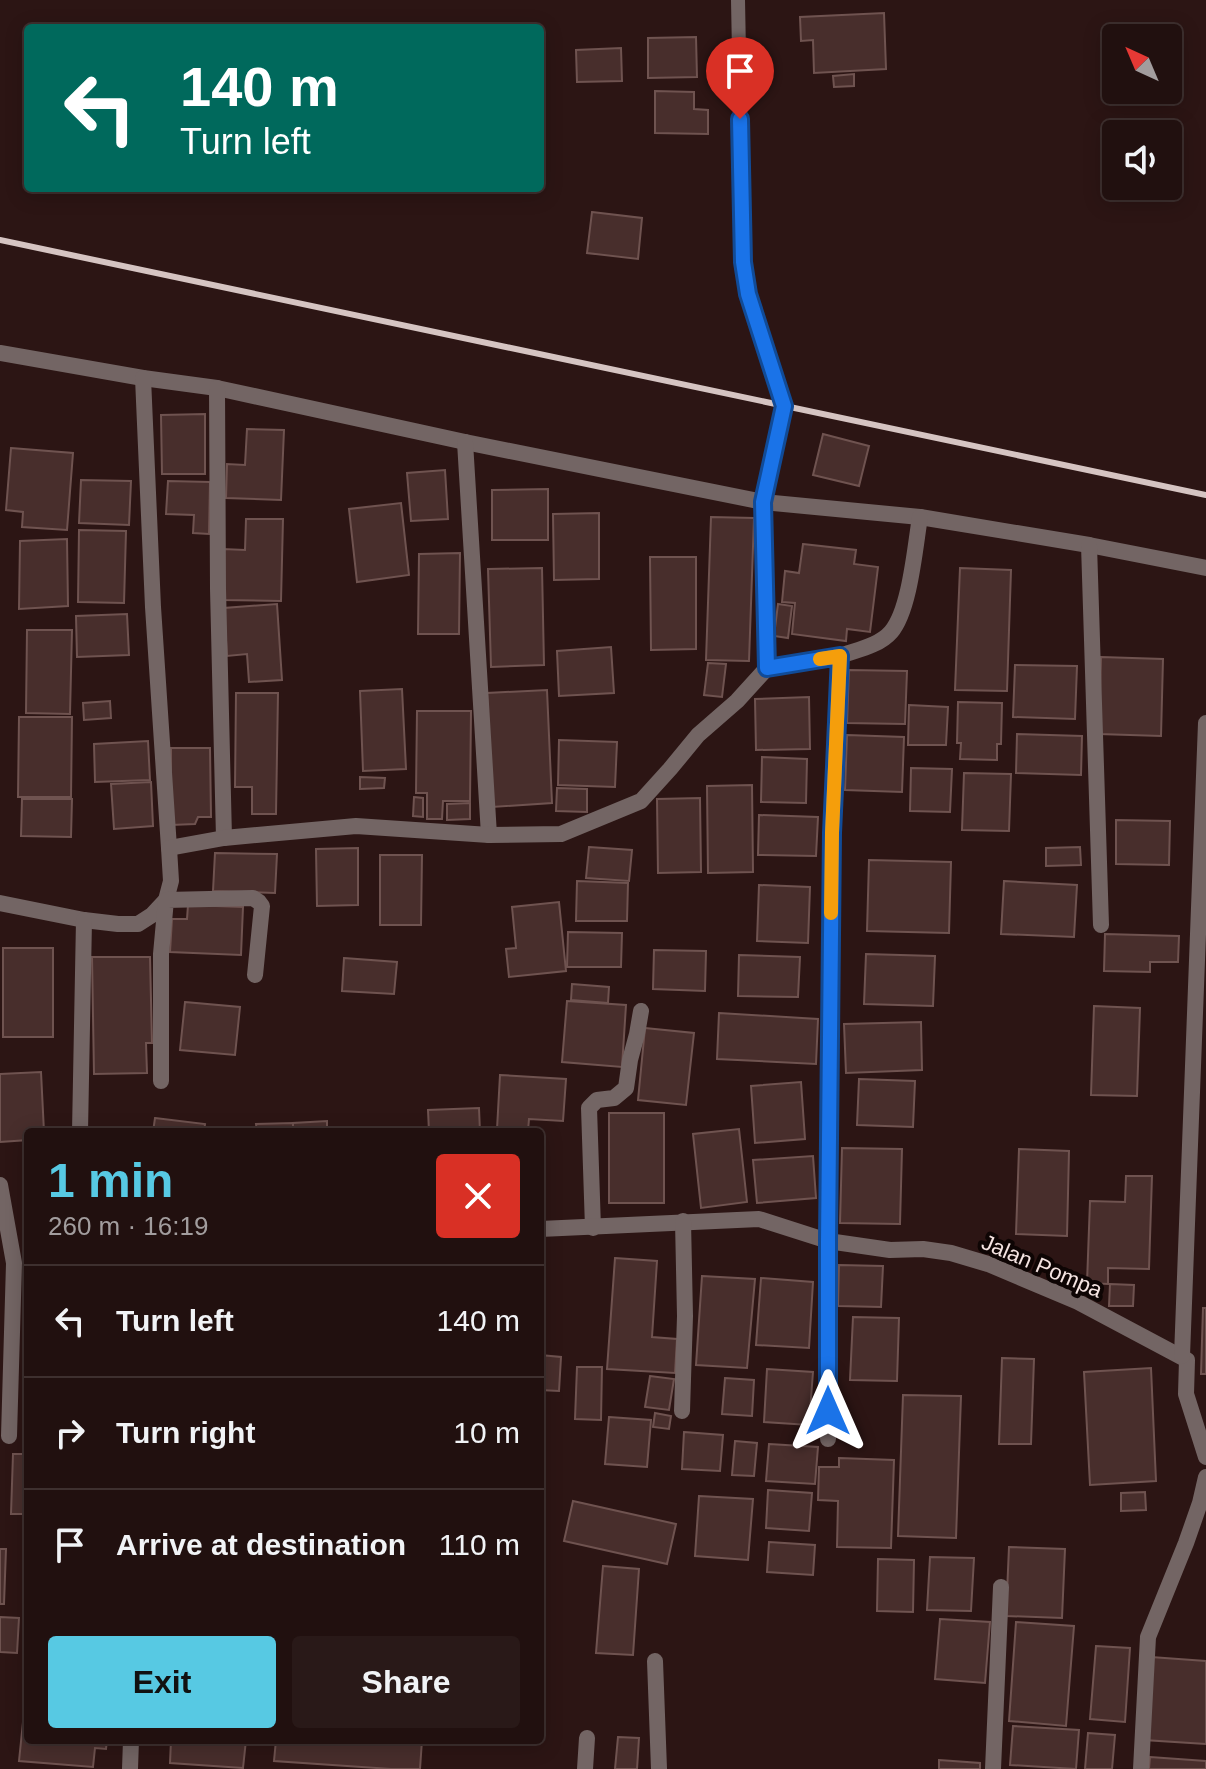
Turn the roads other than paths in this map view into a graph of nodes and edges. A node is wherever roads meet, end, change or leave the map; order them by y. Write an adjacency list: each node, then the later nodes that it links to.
1 (738, 0): 6 (lane)
2 (0, 353): 3 (street)
3 (143, 378): 4 (street); 15 (street)
4 (217, 388): 5 (street); 14 (street)
5 (465, 442): 6 (street); 13 (street)
6 (763, 502): 7 (street); 11 (street)
7 (920, 517): 8 (street); 10 (street)
8 (1089, 545): 9 (street); 19 (street)
9 (1206, 568)
10 (840, 656): 11 (street); 28 (street)
11 (767, 668): 13 (street)
12 (1206, 723): 29 (street)
13 (489, 835): 14 (street)
14 (224, 838): 15 (street)
15 (169, 848): 16 (street)
16 (166, 900): 18 (street); 20 (street); 22 (street)
17 (0, 903): 18 (street)
18 (84, 920): 23 (street)
19 (1101, 925)
20 (255, 975)
21 (641, 1011): 26 (street)
22 (161, 1081)
23 (80, 1128)
24 (0, 1185): 31 (street)
25 (683, 1221): 26 (street, Jalan Pompa); 28 (street, Jalan Pompa); 30 (street)
26 (593, 1228): 27 (street, Jalan Pompa)
27 (544, 1229)
28 (828, 1241): 29 (street, Jalan Pompa); 32 (street)
29 (1182, 1356): 33 (street)
30 (682, 1411)
31 (5, 1436)
32 (828, 1439)
33 (1206, 1453)
34 (1206, 1477): 43 (street)
35 (1001, 1587): 42 (street)
36 (655, 1661): 41 (street)
37 (587, 1738): 40 (street)
38 (131, 1744): 39 (street)
39 (130, 1769)
40 (585, 1769)
41 (659, 1769)
42 (993, 1769)
43 (1141, 1769)

